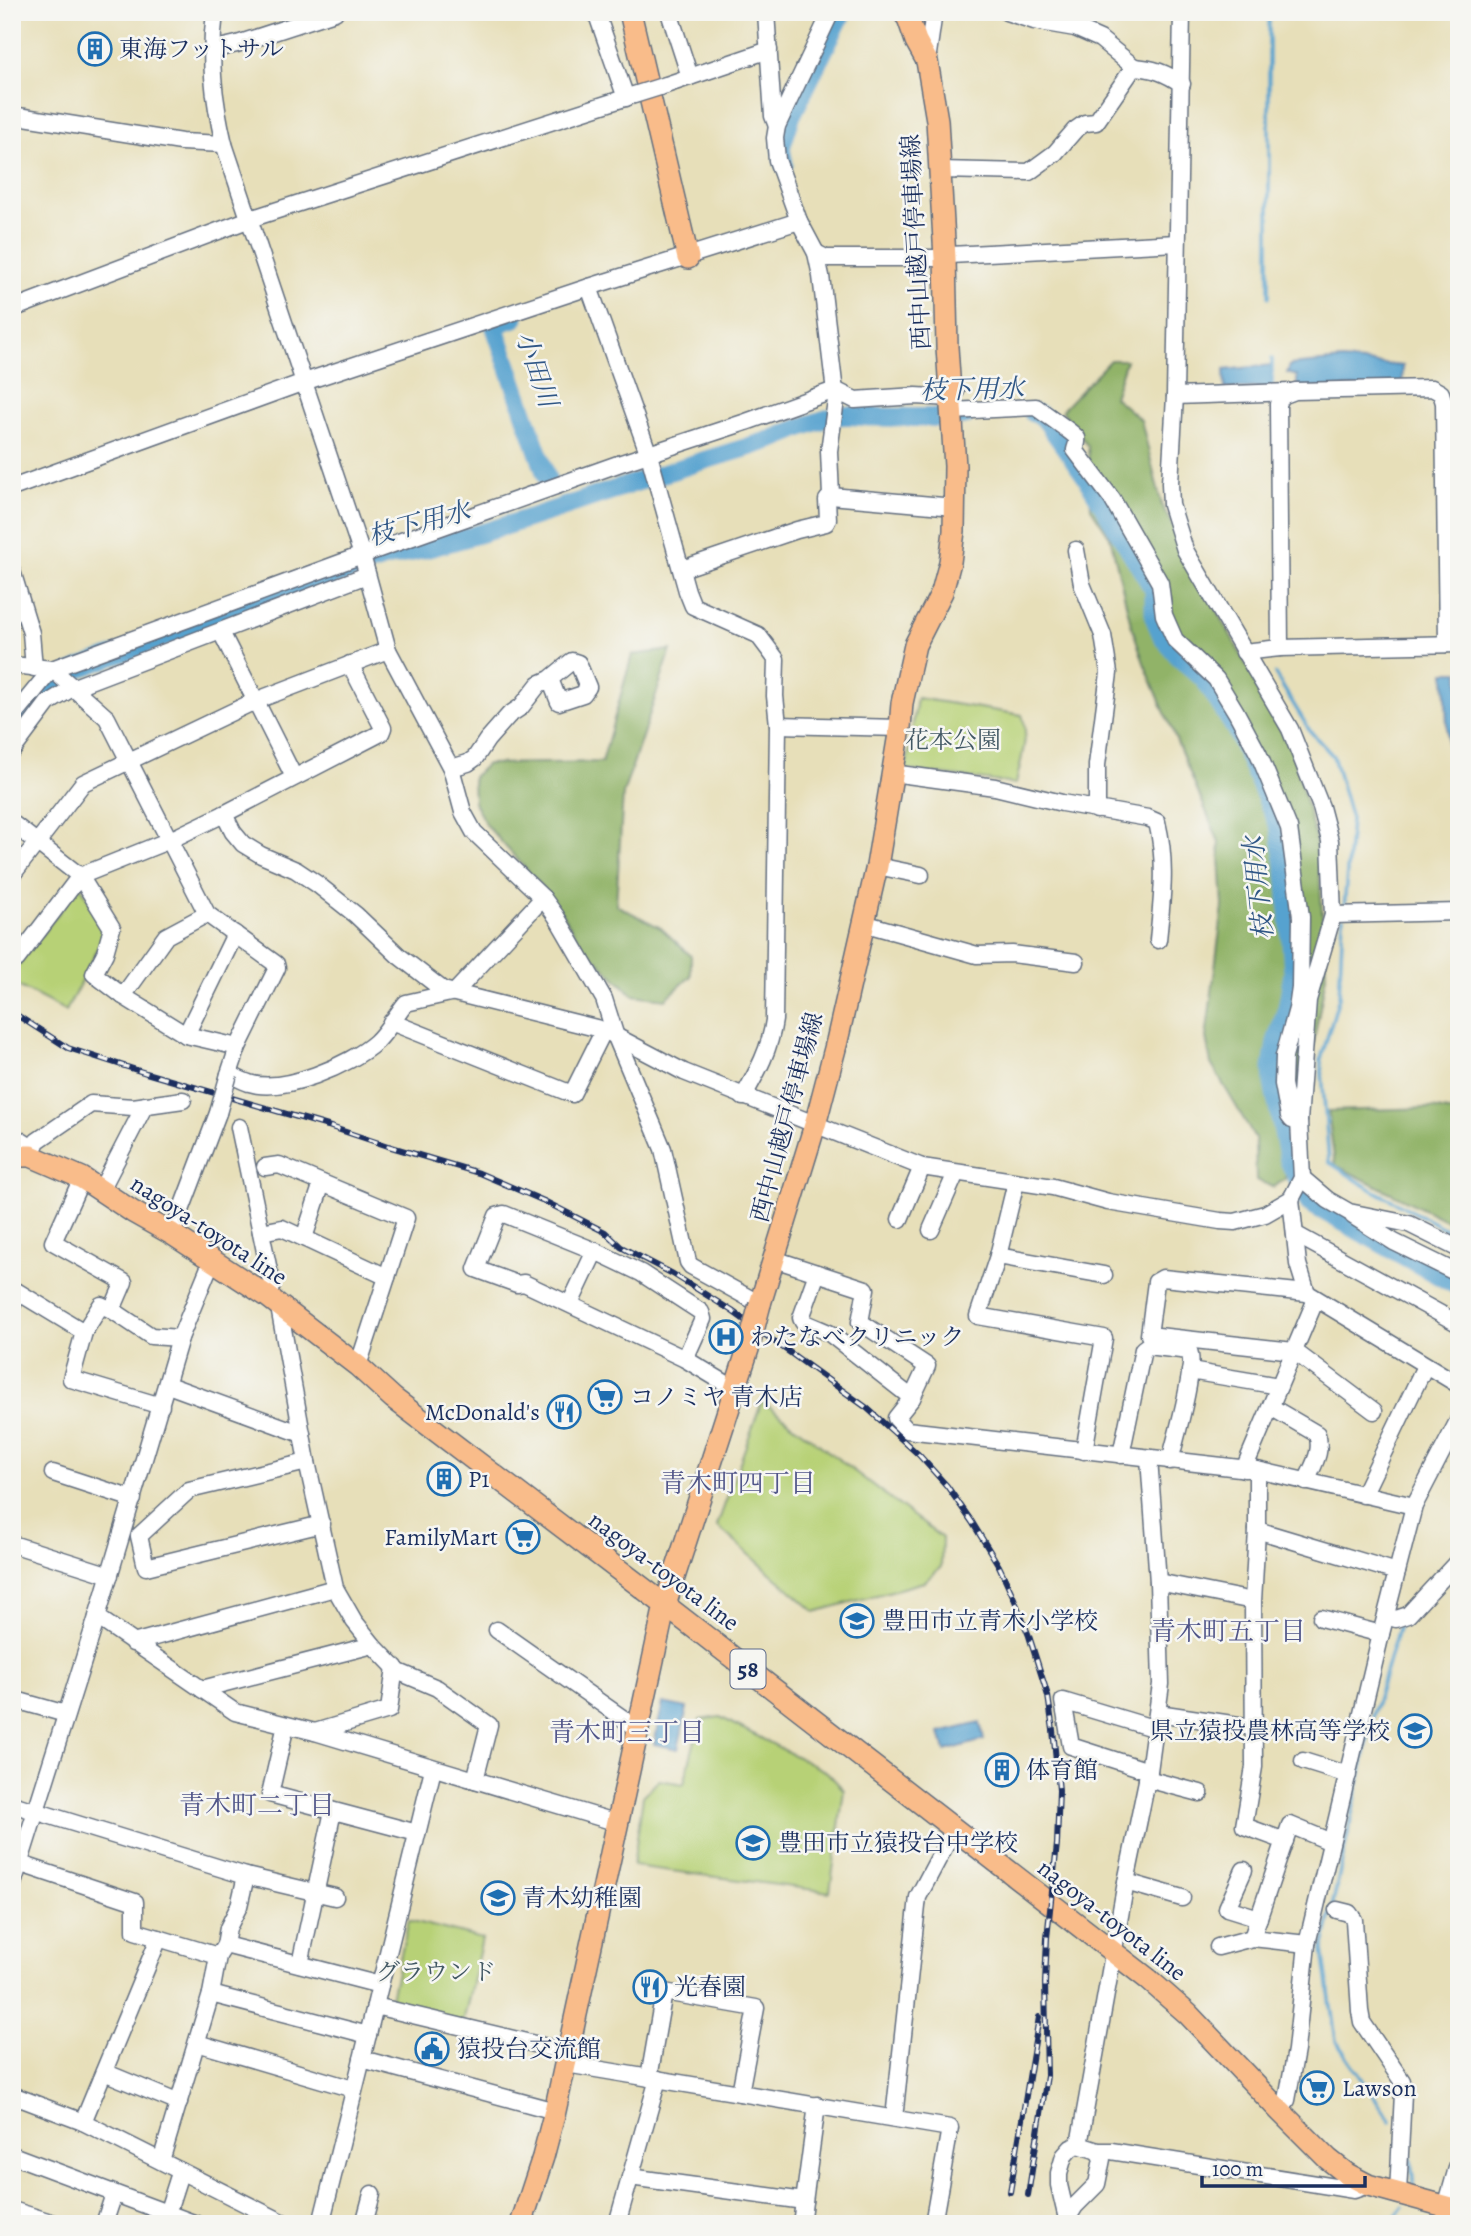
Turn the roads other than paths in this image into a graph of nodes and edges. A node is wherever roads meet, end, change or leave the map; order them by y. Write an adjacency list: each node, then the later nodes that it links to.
1 (215, 12): 12 (street)
2 (335, 12): 12 (street)
3 (596, 12): 18 (street)
4 (630, 12): 27 (main road)
5 (669, 12): 16 (street)
6 (766, 12): 13 (street)
7 (831, 12): 20 (street)
8 (903, 12): 14 (main road, 西中山越戸停車場線)
9 (934, 12): 14 (street)
10 (1006, 12): 15 (street)
11 (1182, 12): 17 (street)
12 (211, 50): 21 (street)
13 (769, 50): 16 (street); 20 (street)
14 (927, 61): 22 (main road, 西中山越戸停車場線)
15 (1134, 67): 17 (street); 22 (street)
16 (691, 77): 18 (street, bridge)
17 (1182, 84): 25 (street)
18 (630, 97): 23 (street)
19 (12, 116): 21 (street)
20 (777, 126): 24 (street)
21 (224, 144): 23 (street)
22 (940, 170): 28 (main road, 西中山越戸停車場線)
23 (250, 219): 30 (street); 31 (street)
24 (799, 221): 26 (street); 27 (street)
25 (1177, 243): 28 (street); 34 (street)
26 (816, 253): 28 (street); 32 (street)
27 (688, 258): 29 (street)
28 (945, 258): 35 (main road, 西中山越戸停車場線)
29 (589, 287): 31 (street); 36 (street)
30 (12, 309)
31 (304, 382): 37 (street); 41 (street)
32 (835, 390): 35 (street); 36 (street); 38 (street)
33 (1291, 392): 34 (street); 45 (street); 46 (street)
34 (1175, 396): 48 (street)
35 (953, 405): 39 (main road, 西中山越戸停車場線); 92 (street)
36 (653, 467): 41 (street); 42 (street)
37 (12, 488)
38 (831, 496): 39 (street); 42 (street)
39 (954, 507): 58 (main road, 西中山越戸停車場線)
40 (1076, 550): 64 (street)
41 (364, 564): 44 (street); 47 (street); 52 (street)
42 (682, 569): 57 (street)
43 (12, 571): 51 (street)
44 (220, 632): 54 (street); 55 (street)
45 (1453, 644): 46 (street)
46 (1280, 648): 48 (street)
47 (388, 650): 49 (street); 61 (street)
48 (1244, 652): 76 (street)
49 (350, 664): 55 (street); 63 (street)
50 (12, 665): 51 (street)
51 (34, 668): 52 (street)
52 (55, 670): 54 (street); 56 (street)
53 (548, 674): 61 (street)
54 (74, 687): 59 (street); 60 (street)
55 (255, 701): 60 (street); 63 (street)
56 (12, 718)
57 (778, 725): 58 (street); 89 (street)
58 (900, 728): 62 (main road, 西中山越戸停車場線)
59 (12, 751)
60 (129, 759): 67 (street); 68 (street)
61 (451, 768): 73 (street)
62 (892, 773): 64 (street); 69 (main road, 西中山越戸停車場線)
63 (294, 777): 65 (street)
64 (1097, 810): 79 (street)
65 (224, 814): 67 (street); 82 (street)
66 (12, 822): 68 (street)
67 (170, 840): 72 (street); 75 (street)
68 (38, 841): 70 (street); 72 (street)
69 (877, 866): 71 (street); 77 (main road, 西中山越戸停車場線)
70 (12, 875)
71 (921, 875)
72 (80, 876): 80 (street); 83 (street)
73 (543, 898): 82 (street); 85 (street)
74 (1459, 912): 76 (street)
75 (207, 914): 78 (street); 83 (street)
76 (1333, 915): 92 (street)
77 (863, 923): 81 (street); 93 (main road, 西中山越戸停車場線)
78 (235, 934): 86 (street); 87 (street)
79 (1158, 940)
80 (12, 955)
81 (1076, 962)
82 (455, 992): 84 (street); 85 (street)
83 (123, 996): 86 (street)
84 (391, 1022): 85 (street); 88 (street)
85 (610, 1033): 89 (street); 126 (street)
86 (186, 1035): 87 (street)
87 (238, 1047): 88 (street)
88 (229, 1074): 110 (street, bridge)
89 (743, 1097): 93 (street)
90 (183, 1100): 91 (street)
91 (145, 1105): 96 (street); 104 (street)
92 (1299, 1121): 101 (street)
93 (815, 1125): 98 (street); 116 (main road, 西中山越戸停車場線)
94 (239, 1127): 109 (street)
95 (12, 1135): 96 (street)
96 (26, 1154): 100 (main road, nagoya-toyota line / 58)
97 (265, 1167): 103 (street)
98 (922, 1167): 99 (street); 107 (street)
99 (956, 1173): 102 (street); 108 (street)
100 (82, 1178): 104 (main road, nagoya-toyota line / 58); 127 (street)
101 (1302, 1178): 105 (street); 106 (street)
102 (1016, 1182): 105 (street); 115 (street)
103 (322, 1183): 112 (street); 121 (street)
104 (101, 1190): 110 (main road, nagoya-toyota line / 58)
105 (1291, 1199): 111 (street)
106 (1349, 1212): 113 (street); 119 (street)
107 (900, 1219)
108 (931, 1230)
109 (261, 1232): 112 (street); 124 (street)
110 (172, 1234): 117 (main road, nagoya-toyota line / 58)
111 (1296, 1234): 123 (street); 128 (street)
112 (304, 1238): 121 (street)
113 (1459, 1249)
114 (595, 1251): 125 (street); 125 (street); 132 (street)
115 (998, 1256): 120 (street); 146 (street)
116 (774, 1259): 118 (street); 126 (main road, 西中山越戸停車場線)
117 (212, 1260): 124 (main road, nagoya-toyota line / 58); 130 (street)
118 (817, 1273): 140 (street); 140 (street)
119 (1459, 1274)
120 (1104, 1275)
121 (387, 1277): 133 (street)
122 (14, 1296): 129 (street)
123 (1311, 1296): 131 (street); 131 (street); 134 (street)
124 (273, 1301): 133 (main road, nagoya-toyota line / 58); 145 (street)
125 (570, 1304): 132 (street)
126 (760, 1304): 139 (main road, 西中山越戸停車場線, bridge)
127 (112, 1310): 129 (street); 130 (street)
128 (1459, 1324)
129 (84, 1332): 141 (street)
130 (180, 1338): 136 (street)
131 (1294, 1352): 138 (street); 143 (street)
132 (685, 1359): 139 (street)
133 (358, 1366): 167 (main road, nagoya-toyota line / 58)
134 (1425, 1366): 137 (street); 154 (street)
135 (1190, 1371): 138 (street); 147 (street); 149 (street)
136 (168, 1385): 141 (street); 145 (street)
137 (1459, 1385)
138 (1279, 1386): 142 (street)
139 (735, 1389): 167 (main road, 西中山越戸停車場線)
140 (912, 1398): 146 (street)
141 (161, 1406): 155 (street)
142 (1271, 1406): 151 (street); 153 (street)
143 (1374, 1411)
144 (1459, 1419): 156 (street)
145 (302, 1434): 150 (street)
146 (1084, 1451): 147 (street)
147 (1121, 1455): 148 (street)
148 (1149, 1458): 149 (street); 164 (street)
149 (1170, 1461): 151 (street)
150 (307, 1462): 157 (street); 159 (street)
151 (1251, 1470): 153 (street); 158 (street)
152 (53, 1473): 155 (street)
153 (1306, 1482): 154 (street)
154 (1363, 1495): 156 (street)
155 (133, 1499): 159 (street)
156 (1414, 1506): 162 (street)
157 (322, 1524): 159 (street); 165 (street)
158 (1257, 1530): 162 (street); 166 (street)
159 (131, 1533): 163 (street)
160 (12, 1544): 163 (street)
161 (1459, 1560): 168 (street)
162 (1397, 1572): 168 (street)
163 (110, 1575): 169 (street)
164 (1158, 1582): 166 (street); 179 (street)
165 (335, 1588): 173 (street); 174 (street)
166 (1253, 1601): 181 (street)
167 (665, 1605): 182 (main road, 西中山越戸停車場線); 194 (main road, nagoya-toyota line / 58)
168 (1386, 1616): 172 (street)
169 (97, 1617): 173 (street); 178 (street)
170 (1321, 1618): 172 (street)
171 (497, 1630): 182 (street)
172 (1381, 1634): 187 (street)
173 (133, 1643): 176 (street)
174 (373, 1645): 175 (street); 176 (street)
175 (395, 1667): 183 (street); 188 (street)
176 (202, 1689): 180 (street)
177 (12, 1699): 178 (street)
178 (66, 1714): 192 (street)
179 (1157, 1721): 181 (street); 186 (street); 186 (street)
180 (285, 1726): 183 (street); 191 (street)
181 (1252, 1727): 196 (street)
182 (638, 1729): 193 (main road, 西中山越戸停車場線)
183 (315, 1732): 185 (street)
184 (1303, 1761): 187 (street)
185 (433, 1769): 188 (street); 195 (street)
186 (1148, 1775): 189 (street); 201 (street)
187 (1348, 1775): 197 (street)
188 (475, 1780): 193 (street)
189 (1200, 1793)
190 (12, 1804): 192 (street)
191 (333, 1811): 195 (street); 203 (street)
192 (36, 1812): 198 (street); 200 (street)
193 (618, 1823): 220 (main road, 西中山越戸停車場線)
194 (954, 1829): 213 (main road, nagoya-toyota line / 58); 231 (street)
195 (417, 1833): 215 (street)
196 (1285, 1841): 197 (street); 207 (street)
197 (1331, 1842): 206 (street)
198 (16, 1862): 202 (street); 208 (street)
199 (1244, 1870): 207 (street)
200 (246, 1876): 203 (street); 212 (street)
201 (1126, 1882): 205 (street); 213 (street)
202 (12, 1887)
203 (315, 1892): 204 (street); 214 (street)
204 (335, 1897)
205 (1182, 1898)
206 (1326, 1907): 210 (street); 243 (street)
207 (1259, 1918): 209 (street)
208 (159, 1938): 212 (street); 222 (street)
209 (1252, 1938): 210 (street); 211 (street)
210 (1307, 1944): 229 (street)
211 (1217, 1947)
212 (221, 1951): 214 (street); 216 (street)
213 (1114, 1953): 229 (main road, nagoya-toyota line / 58); 233 (street)
214 (300, 1964): 215 (street)
215 (380, 1985): 217 (street)
216 (211, 1994): 218 (street); 219 (street)
217 (375, 2006): 218 (street); 220 (street)
218 (368, 2035): 221 (street)
219 (197, 2043): 224 (street); 227 (street)
220 (567, 2058): 223 (street); 230 (main road, 西中山越戸停車場線)
221 (362, 2059): 224 (street); 230 (street)
222 (104, 2072): 227 (street); 232 (street)
223 (654, 2078): 225 (street); 225 (street); 239 (street)
224 (353, 2089): 255 (street)
225 (740, 2093): 228 (street)
226 (12, 2095): 232 (street)
227 (179, 2103): 236 (street)
228 (817, 2105): 231 (street); 246 (street)
229 (1279, 2110): 240 (main road, nagoya-toyota line / 58)
230 (555, 2111): 257 (main road, 西中山越戸停車場線)
231 (894, 2118): 260 (street)
232 (83, 2122): 236 (street)
233 (1079, 2145): 234 (street); 241 (street)
234 (1098, 2151): 240 (street); 242 (street)
235 (12, 2155): 244 (street)
236 (162, 2161): 238 (street)
237 (1459, 2161): 247 (street)
238 (180, 2172): 249 (street); 254 (street)
239 (630, 2177): 246 (street); 258 (street)
240 (1368, 2185): 243 (main road, nagoya-toyota line / 58)
241 (1059, 2186): 242 (street); 250 (street)
242 (1095, 2187): 250 (street)
243 (1398, 2193): 247 (main road, nagoya-toyota line / 58)
244 (114, 2194): 249 (street); 252 (street)
245 (372, 2194): 256 (street)
246 (804, 2201): 259 (street)
247 (1453, 2208)
248 (12, 2210): 251 (street)
249 (165, 2219): 253 (street)
250 (1067, 2221)
251 (57, 2224)
252 (104, 2224)
253 (196, 2224)
254 (286, 2224)
255 (321, 2224)
256 (364, 2224)
257 (521, 2224)
258 (617, 2224)
259 (801, 2224)
260 (933, 2224)

